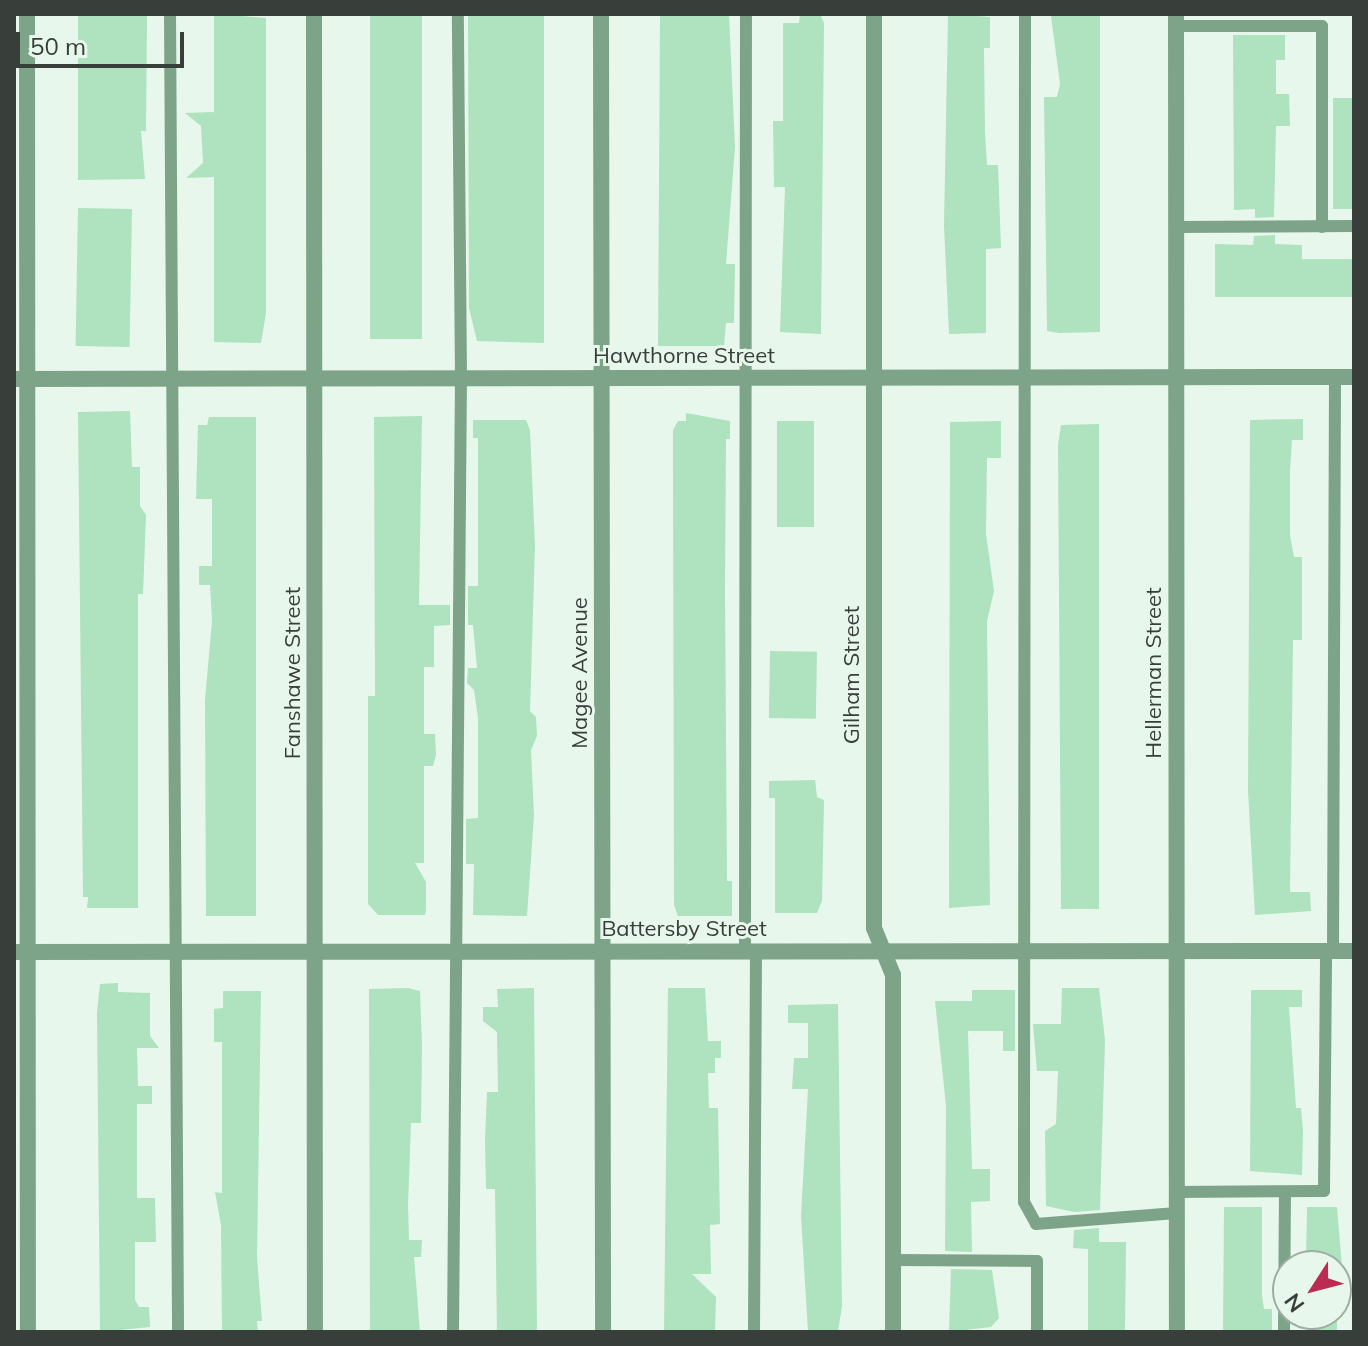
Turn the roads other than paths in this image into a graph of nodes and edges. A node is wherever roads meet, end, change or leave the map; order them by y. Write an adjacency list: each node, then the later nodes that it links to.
1 (27, 14): 23 (street)
2 (170, 14): 18 (lane)
3 (314, 14): 19 (street, Fanshawe Street)
4 (458, 14): 20 (lane)
5 (601, 14): 21 (street, Magee Avenue)
6 (746, 14): 22 (lane)
7 (874, 14): 13 (street, Gilham Street)
8 (1025, 14): 14 (lane)
9 (1176, 20): 11 (street, Hellerman Street); 12 (lane)
10 (1354, 226): 12 (lane)
11 (1176, 227): 12 (lane); 15 (street, Hellerman Street)
12 (1322, 227)
13 (874, 377): 14 (street, Hawthorne Street); 22 (street, Hawthorne Street); 26 (street, Gilham Street)
14 (1025, 377): 15 (street, Hawthorne Street); 27 (lane)
15 (1176, 377): 16 (street, Hawthorne Street); 28 (street, Hellerman Street)
16 (1335, 377): 17 (street, Hawthorne Street); 29 (lane)
17 (1354, 377)
18 (170, 378): 19 (street, Hawthorne Street); 23 (street, Hawthorne Street); 32 (lane)
19 (314, 378): 20 (street, Hawthorne Street); 33 (street, Fanshawe Street)
20 (461, 378): 21 (street, Hawthorne Street); 24 (lane)
21 (602, 378): 22 (street, Hawthorne Street); 34 (street, Magee Avenue)
22 (750, 378): 25 (lane)
23 (21, 379): 31 (street)
24 (456, 951): 33 (street, Battersby Street); 34 (street, Battersby Street); 42 (lane)
25 (751, 951): 26 (street, Battersby Street); 34 (street, Battersby Street); 44 (lane)
26 (884, 951): 27 (street, Battersby Street); 38 (street, Gilham Street)
27 (1025, 951): 28 (street, Battersby Street); 37 (lane)
28 (1176, 951): 29 (street, Battersby Street); 35 (street, Hellerman Street)
29 (1330, 951): 30 (street, Battersby Street); 36 (lane)
30 (1354, 951)
31 (21, 952): 32 (street, Battersby Street); 39 (street)
32 (178, 952): 33 (street, Battersby Street); 40 (lane)
33 (315, 952): 41 (street, Fanshawe Street)
34 (602, 952): 43 (street, Magee Avenue)
35 (1177, 1192): 36 (lane); 37 (street, Hellerman Street)
36 (1285, 1192): 48 (lane)
37 (1177, 1213): 47 (street, Hellerman Street)
38 (893, 1260): 45 (street, Gilham Street); 46 (lane)
39 (28, 1332)
40 (178, 1332)
41 (315, 1332)
42 (453, 1332)
43 (603, 1332)
44 (754, 1332)
45 (893, 1332)
46 (1037, 1332)
47 (1177, 1332)
48 (1284, 1332)

